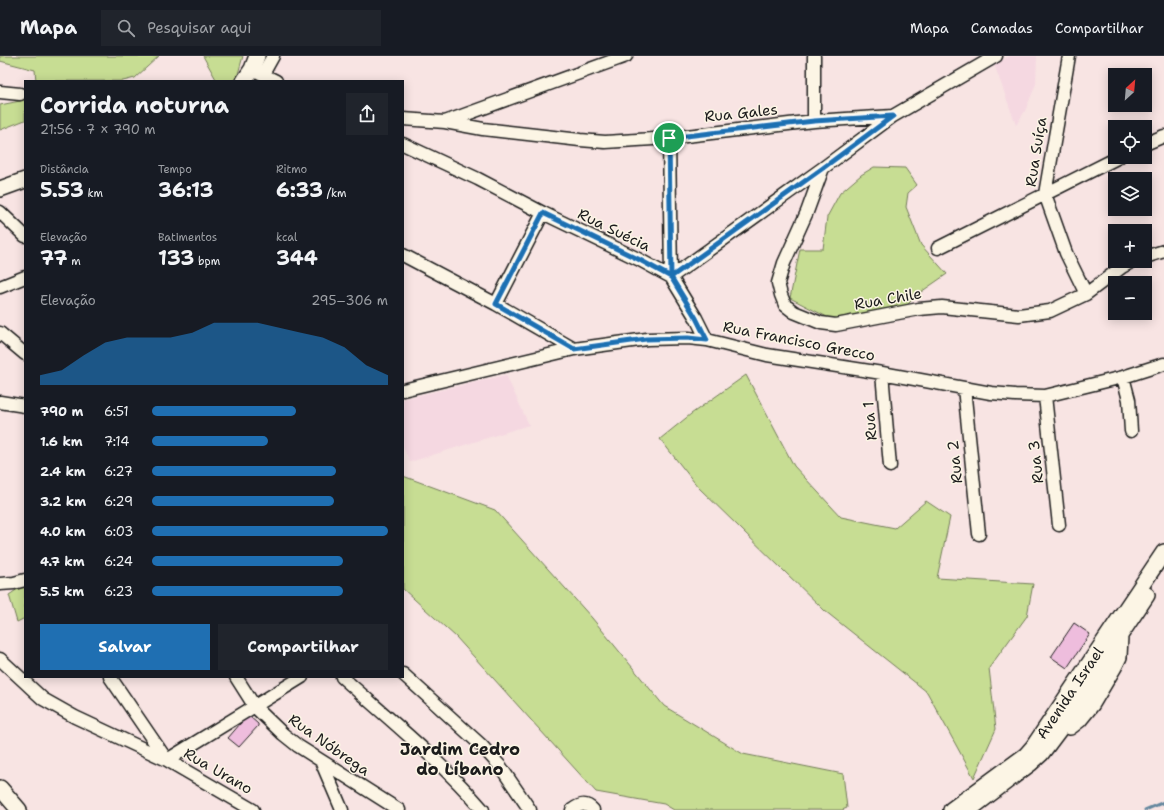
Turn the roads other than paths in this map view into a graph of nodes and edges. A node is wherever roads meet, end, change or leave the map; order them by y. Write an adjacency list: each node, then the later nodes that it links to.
1 (273, 56): 6 (street)
2 (626, 56): 13 (street)
3 (814, 56): 12 (street)
4 (996, 56): 10 (street, Rua Gales)
5 (1069, 56): 22 (street, Rua Suíça)
6 (254, 70): 7 (street)
7 (274, 80)
8 (0, 92): 9 (street)
9 (20, 94)
10 (893, 116): 12 (street, Rua Gales); 19 (street)
11 (404, 119): 13 (street, Rua Gales)
12 (814, 121): 15 (street, Rua Gales)
13 (445, 122): 15 (street, Rua Gales)
14 (1164, 136): 16 (street)
15 (669, 138): 32 (street)
16 (1152, 141)
17 (404, 144): 24 (street, Rua Suécia)
18 (1108, 162): 22 (street)
19 (823, 168): 32 (street); 34 (street, Rua Chile)
20 (24, 180): 21 (main road)
21 (0, 189)
22 (1045, 194): 26 (street); 34 (street, Rua Suíça)
23 (0, 212): 25 (street)
24 (543, 213): 32 (street, Rua Suécia); 35 (street)
25 (24, 235)
26 (938, 248)
27 (1164, 251): 28 (street)
28 (1152, 255)
29 (404, 257): 35 (street)
30 (1121, 268): 34 (street, Rua Chile)
31 (24, 277): 33 (street)
32 (671, 277): 37 (street)
33 (0, 287)
34 (1086, 294)
35 (496, 304): 38 (street)
36 (0, 333): 39 (street)
37 (707, 340): 38 (street, Rua Francisco Grecco); 41 (street, Rua Francisco Grecco)
38 (574, 349): 44 (street, Rua Francisco Grecco)
39 (24, 353)
40 (1164, 364): 42 (street, Rua Francisco Grecco)
41 (882, 373): 43 (street, Rua Francisco Grecco); 49 (street, Rua 1)
42 (1123, 377): 45 (street, Rua Francisco Grecco); 48 (street)
43 (964, 388): 45 (street, Rua Francisco Grecco); 51 (street, Rua 2)
44 (404, 390)
45 (1045, 396): 50 (street, Rua 3)
46 (0, 402): 47 (street)
47 (24, 406)
48 (1131, 431)
49 (890, 466)
50 (1059, 525)
51 (979, 534)
52 (1164, 552): 57 (main road, Avenida Israel)
53 (1164, 570): 58 (main road, Avenida Israel)
54 (24, 580): 55 (street)
55 (0, 584)
56 (0, 659): 68 (street, Rua Urano)
57 (1091, 660): 58 (main road); 64 (main road, Avenida Israel)
58 (1111, 662): 66 (main road, Avenida Israel); 67 (main road)
59 (404, 675): 76 (street)
60 (111, 678): 68 (street)
61 (237, 678): 65 (street, Rua Nóbrega)
62 (300, 678): 65 (street)
63 (343, 678): 75 (street)
64 (1074, 685): 66 (main road); 79 (main road, Avenida Israel)
65 (255, 707): 68 (street); 69 (street, Rua Nóbrega)
66 (1074, 710): 67 (main road, Avenida Israel)
67 (1050, 743): 80 (main road, Avenida Israel)
68 (167, 760): 72 (street, Rua Urano)
69 (321, 762): 73 (street); 74 (street, Rua Nóbrega)
70 (0, 788): 71 (main road)
71 (19, 810)
72 (253, 810)
73 (342, 810)
74 (399, 810)
75 (483, 810)
76 (530, 810)
77 (572, 810): 78 (street)
78 (593, 810)
79 (951, 810)
80 (969, 810)

